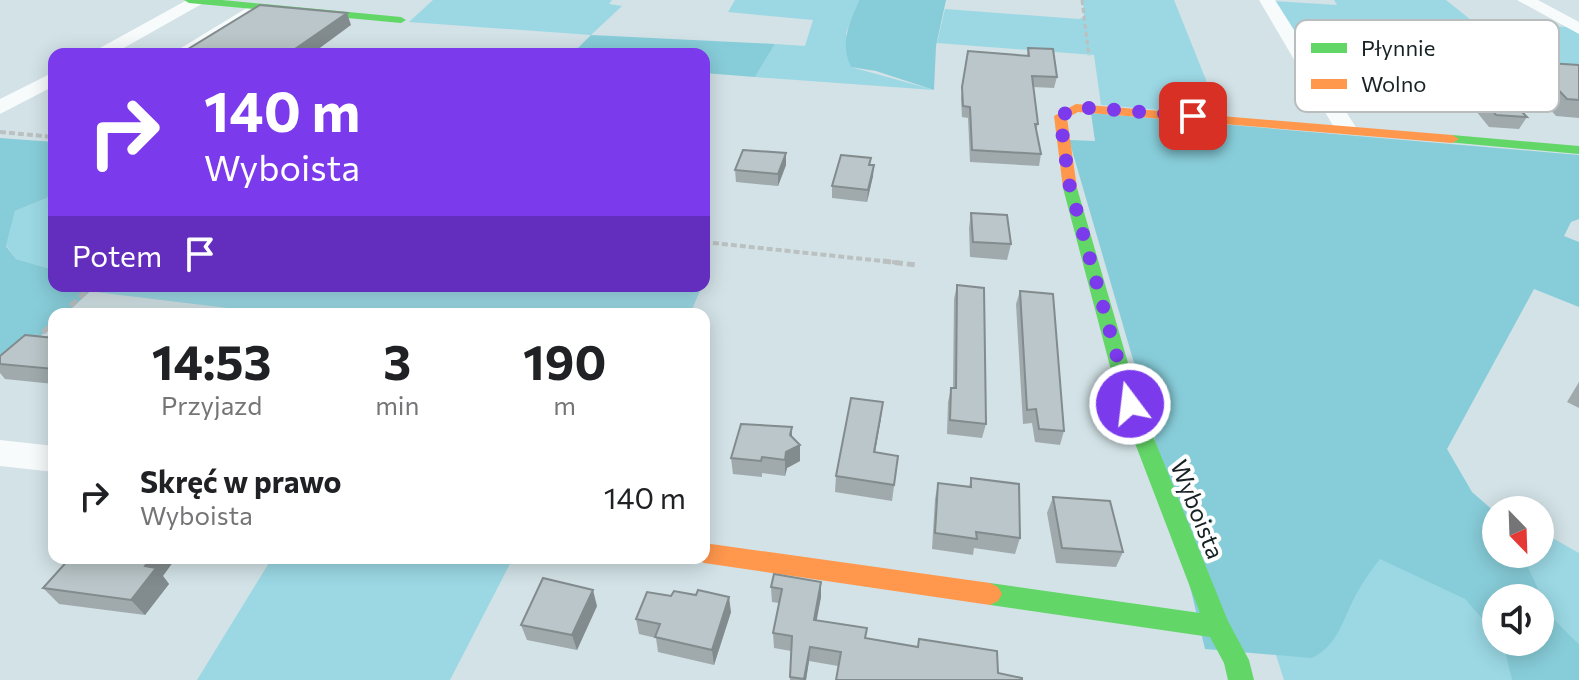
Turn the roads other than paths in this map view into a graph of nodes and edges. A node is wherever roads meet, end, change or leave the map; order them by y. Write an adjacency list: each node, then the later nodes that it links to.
1 (189, 0): 4 (street)
2 (1267, 0): 8 (street)
3 (1525, 0): 7 (street)
4 (198, 1): 5 (street); 9 (street)
5 (255, 8): 6 (street); 10 (street)
6 (401, 20)
7 (1579, 29)
8 (1295, 46)
9 (110, 48)
10 (191, 48)
11 (48, 81): 12 (street)
12 (0, 108)
13 (1336, 112): 14 (street)
14 (1346, 129): 15 (street, Wyboista); 19 (street, Wyboista)
15 (1579, 150)
16 (0, 453): 17 (street)
17 (48, 458)
18 (710, 554): 19 (street)
19 (1218, 627): 20 (street, Wyboista)
20 (1241, 680)

